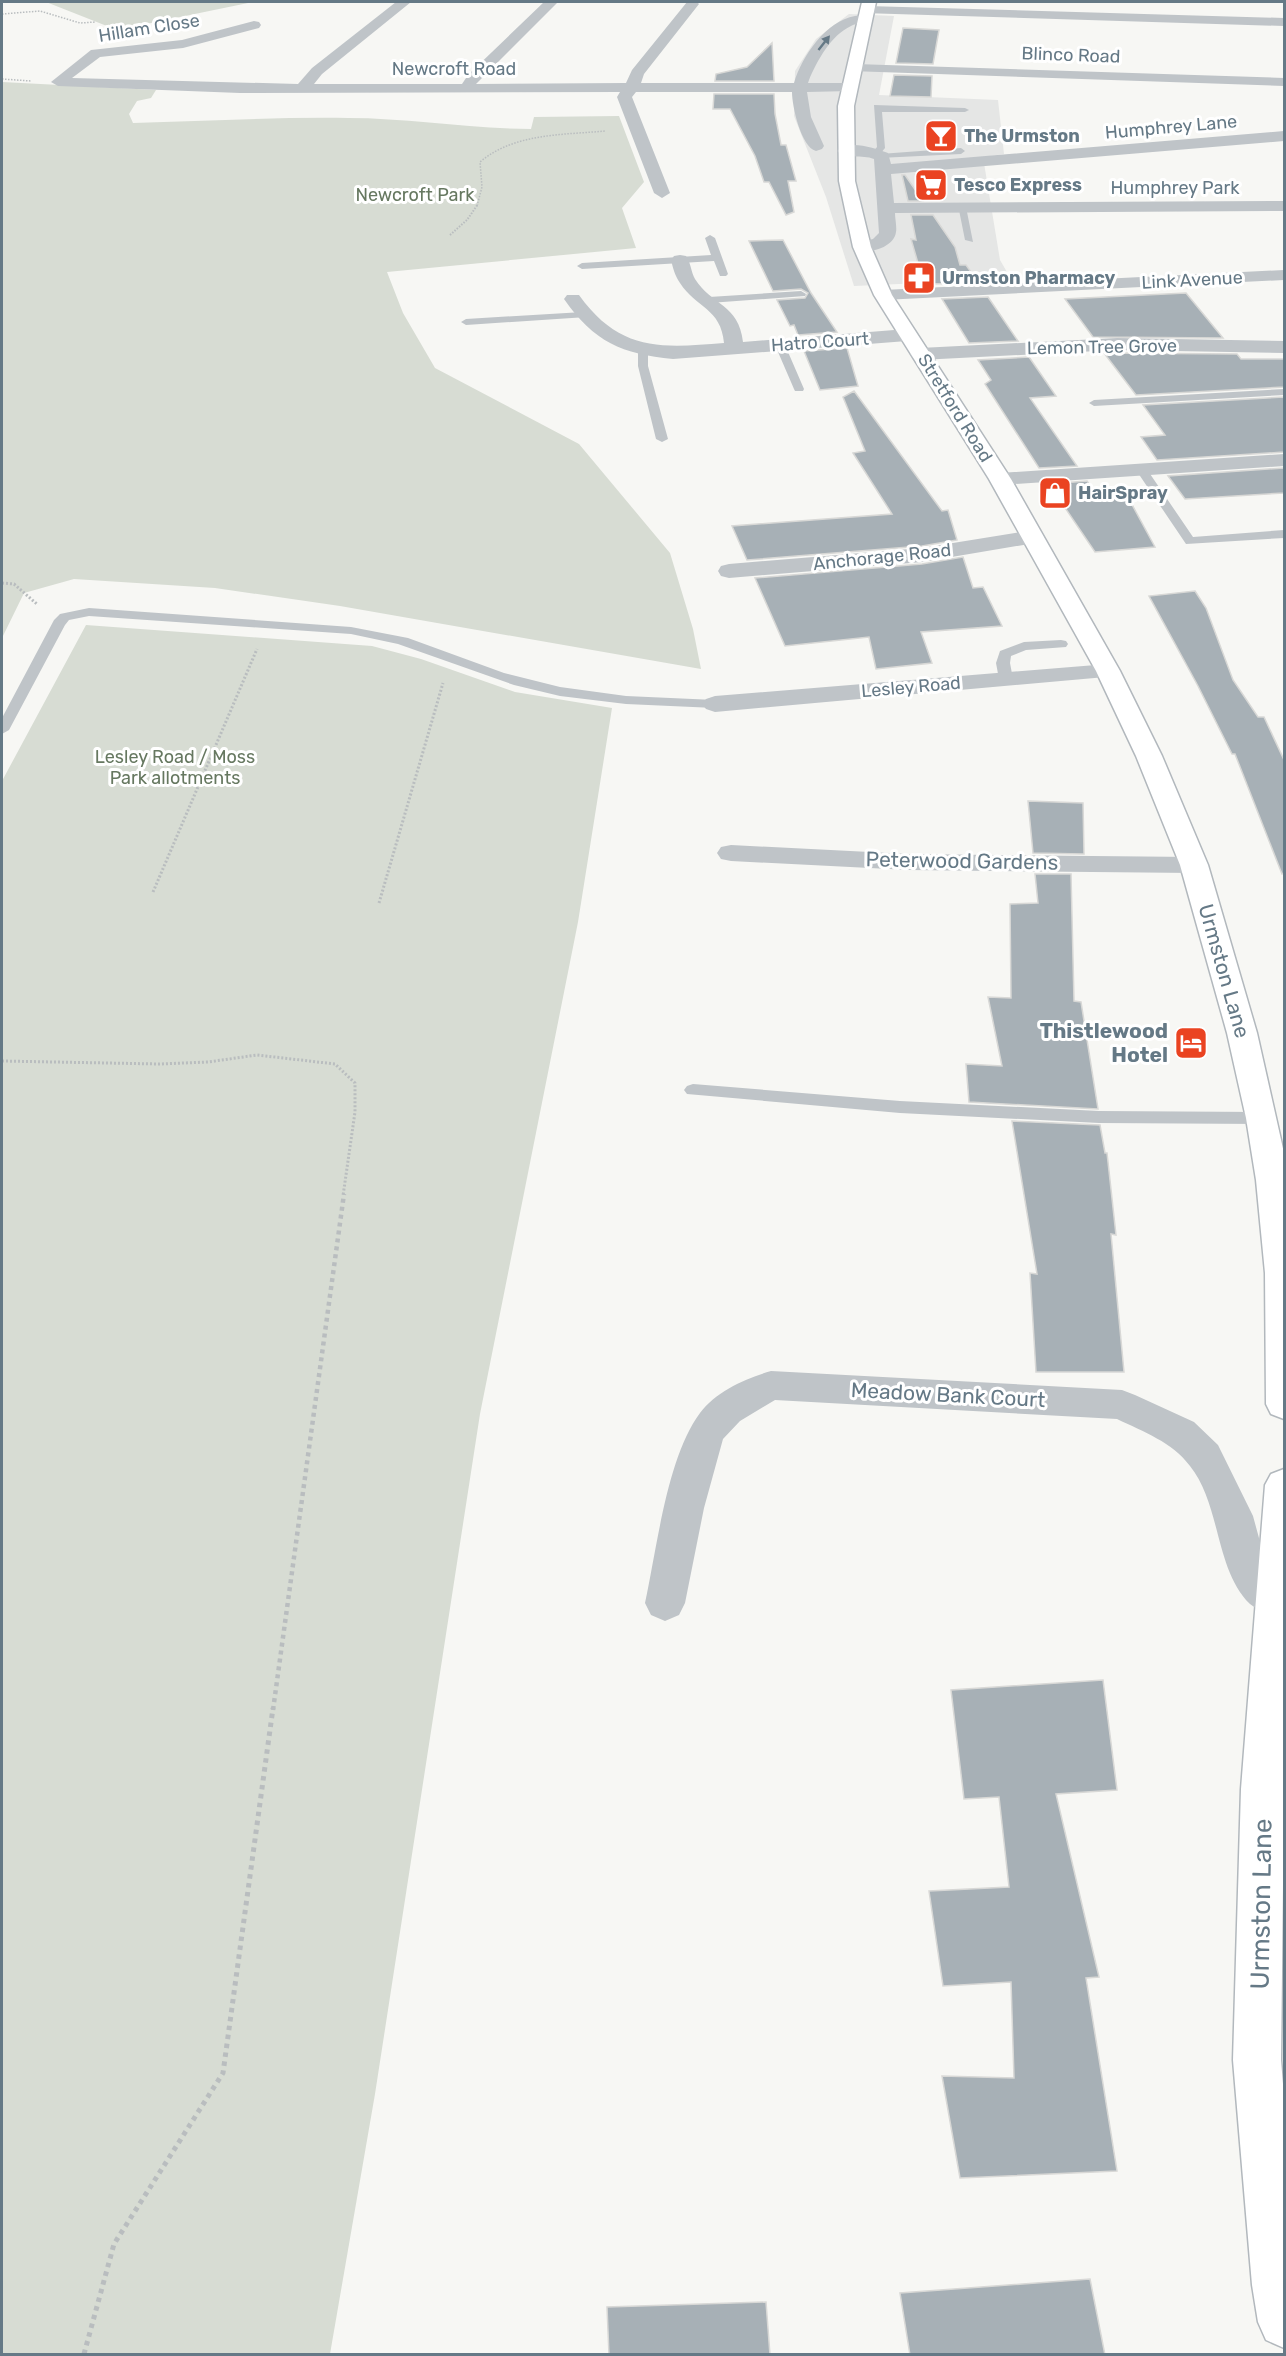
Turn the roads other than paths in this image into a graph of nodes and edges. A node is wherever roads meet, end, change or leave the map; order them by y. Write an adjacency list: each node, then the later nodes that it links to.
1 (404, 2): 13 (street)
2 (551, 2): 14 (street)
3 (692, 4): 11 (street)
4 (867, 10): 5 (street); 7 (main road, Stretford Road); 10 (street, one-way to 4)
5 (1284, 22)
6 (254, 26): 8 (street, Hillam Close)
7 (855, 68): 9 (street, Blinco Road); 12 (main road, Stretford Road)
8 (58, 82): 13 (street, Newcroft Road)
9 (1284, 82)
10 (800, 86): 11 (street, Newcroft Road); 12 (street, Newcroft Road); 17 (street)
11 (632, 87): 14 (street, Newcroft Road); 21 (street)
12 (851, 87): 19 (main road, Stretford Road)
13 (303, 88): 14 (street, Newcroft Road)
14 (469, 89)
15 (965, 110): 20 (lane)
16 (1284, 136): 20 (street, Humphrey Lane)
17 (816, 146)
18 (961, 151): 20 (lane)
19 (841, 158): 20 (street); 27 (main road, Stretford Road)
20 (880, 159): 24 (street)
21 (662, 193)
22 (966, 205): 23 (street, Humphrey Park); 24 (street, Humphrey Park); 26 (lane)
23 (1284, 206)
24 (885, 208): 27 (street)
25 (710, 238): 28 (lane)
26 (970, 240)
27 (862, 247): 34 (main road, Stretford Road)
28 (716, 258): 29 (lane); 31 (lane)
29 (680, 260): 30 (lane); 35 (street)
30 (582, 266)
31 (723, 274)
32 (1284, 275): 34 (street, Link Avenue)
33 (801, 294): 35 (lane)
34 (883, 295): 38 (main road, Stretford Road)
35 (709, 300): 41 (street)
36 (578, 307): 37 (lane); 42 (street, Hatro Court)
37 (465, 321)
38 (907, 335): 39 (street, Hatro Court); 43 (main road, Stretford Road)
39 (780, 345): 41 (street, Hatro Court); 44 (lane)
40 (1284, 347): 43 (street, Lemon Tree Grove)
41 (734, 348): 42 (street, Hatro Court)
42 (643, 351): 48 (lane)
43 (920, 354): 51 (main road, Stretford Road)
44 (799, 389)
45 (1279, 392): 46 (lane); 47 (lane)
46 (1094, 403)
47 (1284, 405)
48 (662, 439)
49 (1284, 459): 50 (street)
50 (1142, 470): 51 (street); 52 (lane)
51 (1000, 479): 53 (main road, Stretford Road)
52 (1284, 534)
53 (1034, 537): 54 (main road, Stretford Road); 55 (street, Anchorage Road)
54 (1051, 569): 57 (main road, Urmston Lane)
55 (729, 571)
56 (1061, 644): 58 (lane)
57 (1108, 671): 58 (street, Lesley Road); 62 (main road, Urmston Lane)
58 (1006, 679): 59 (street, Lesley Road)
59 (715, 704): 60 (lane)
60 (2, 729)
61 (731, 853): 62 (street, Peterwood Gardens)
62 (1194, 865): 64 (main road, Urmston Lane)
63 (693, 1090): 64 (lane)
64 (1262, 1119): 65 (main road, Urmston Lane)
65 (1284, 1404)
66 (1284, 1485): 67 (main road, Urmston Lane)
67 (1275, 1598): 68 (street, Meadow Bank Court); 69 (main road, Urmston Lane)
68 (665, 1603)
69 (1284, 2322)

